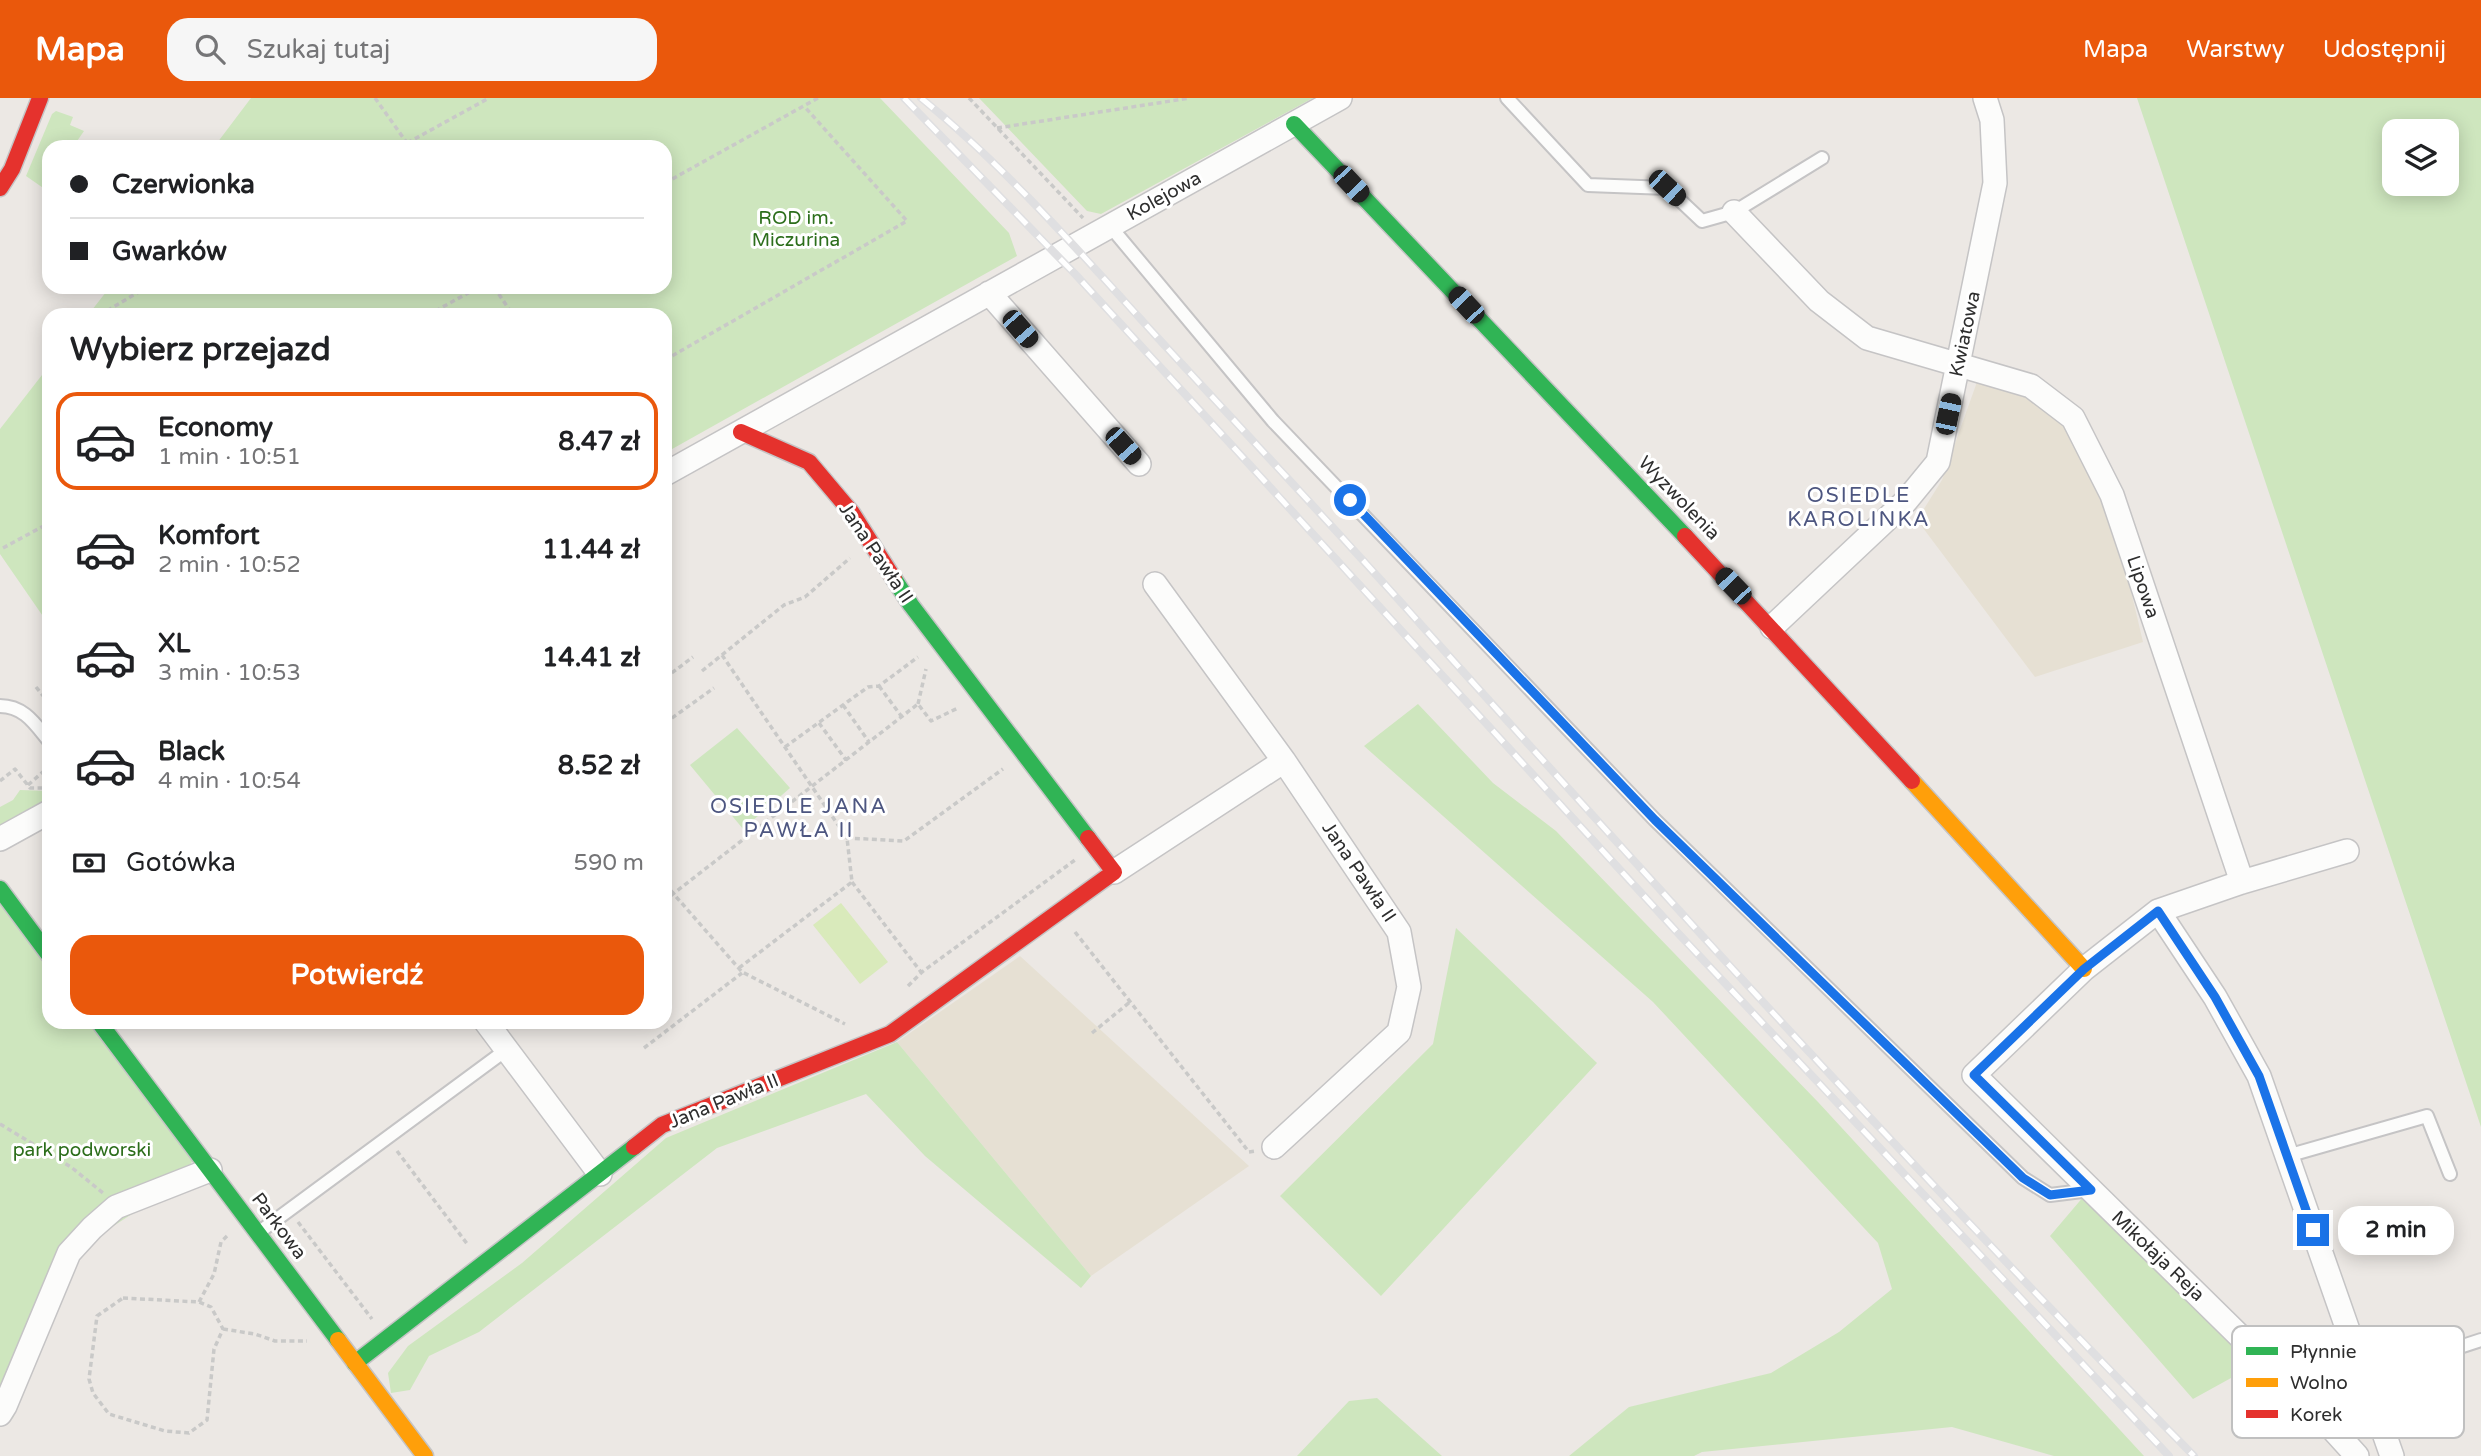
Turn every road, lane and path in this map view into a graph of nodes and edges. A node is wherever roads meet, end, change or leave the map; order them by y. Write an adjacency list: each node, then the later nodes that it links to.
1 (40, 98): 17 (street)
2 (375, 98): 13 (path)
3 (489, 98): 14 (path)
4 (818, 98): 10 (path)
5 (969, 98): 12 (path)
6 (1190, 98): 12 (path)
7 (1340, 98): 11 (street, Kolejowa)
8 (1507, 98): 18 (lane)
9 (1985, 98): 26 (street, Kwiatowa)
10 (804, 106): 16 (path); 25 (path)
11 (1294, 124): 19 (street, Kolejowa); 34 (street, Wyzwolenia)
12 (997, 128): 19 (path)
13 (405, 140)
14 (412, 140)
15 (1822, 158): 18 (lane)
16 (672, 179)
17 (0, 188)
18 (1734, 212): 26 (street, Lipowa)
19 (1104, 230): 20 (street, Kolejowa); 93 (lane)
20 (989, 293): 27 (street, Kolejowa); 28 (street)
21 (135, 294): 23 (path)
22 (466, 294): 24 (path)
23 (112, 308)
24 (441, 308)
25 (672, 356)
26 (1959, 365): 34 (street, Kwiatowa); 68 (street, Lipowa)
27 (741, 432): 29 (street, Kolejowa); 31 (street, Jana Pawła II)
28 (1139, 464)
29 (672, 470)
30 (42, 527): 32 (path)
31 (870, 542): 35 (street, Jana Pawła II); 36 (path)
32 (4, 548)
33 (1155, 584): 56 (street, Jana Pawła II)
34 (1772, 626): 74 (street, Wyzwolenia)
35 (943, 647): 40 (path); 44 (street, Jana Pawła II); 45 (path)
36 (722, 655): 38 (path); 53 (path)
37 (693, 657): 39 (path)
38 (702, 671)
39 (672, 673)
40 (879, 686): 46 (path); 48 (path)
41 (36, 687): 43 (path)
42 (713, 688): 49 (path)
43 (42, 694)
44 (981, 697): 45 (path); 54 (street, Jana Pawła II)
45 (918, 704): 48 (path)
46 (843, 705): 50 (path); 52 (path)
47 (0, 706): 51 (lane)
48 (902, 717): 52 (path)
49 (672, 718)
50 (820, 723): 53 (path); 55 (path)
51 (42, 733)
52 (869, 742): 55 (path)
53 (785, 747): 60 (path)
54 (1024, 754): 63 (path); 66 (street, Jana Pawła II)
55 (846, 760): 60 (path)
56 (1284, 761): 66 (street, Jana Pawła II); 88 (street, Jana Pawła II)
57 (42, 775): 59 (path)
58 (0, 781): 59 (path)
59 (28, 785): 61 (path)
60 (812, 787): 63 (path); 70 (path)
61 (42, 788)
62 (42, 816): 64 (street)
63 (846, 838): 67 (path)
64 (0, 839)
65 (2347, 851): 68 (street, Mikołaja Reja)
66 (1114, 872): 72 (street, Jana Pawła II)
67 (852, 882): 75 (path); 76 (path)
68 (2242, 882): 71 (street, Mikołaja Reja)
69 (0, 890): 73 (street)
70 (673, 894): 75 (path)
71 (2158, 911): 74 (street, Mikołaja Reja); 89 (street)
72 (1059, 912): 76 (street, Jana Pawła II); 77 (path)
73 (42, 946)
74 (2084, 969): 93 (street, Mikołaja Reja)
75 (741, 970): 78 (path); 83 (path)
76 (941, 997): 83 (street, Jana Pawła II)
77 (1130, 1002): 82 (path); 88 (path)
78 (672, 1025)
79 (104, 1029): 90 (street, Parkowa)
80 (491, 1029): 85 (street)
81 (668, 1029): 84 (path)
82 (1092, 1032)
83 (874, 1040): 91 (street, Jana Pawła II)
84 (644, 1048)
85 (506, 1050): 87 (lane); 91 (street)
86 (0, 1124): 94 (path)
87 (387, 1138): 95 (lane); 96 (path)
88 (1274, 1147)
89 (2287, 1156): 92 (lane); 97 (street)
90 (210, 1170): 94 (street); 95 (street, Parkowa)
91 (600, 1174): 103 (street, Jana Pawła II)
92 (2450, 1174)
93 (2091, 1190): 98 (street, Mikołaja Reja)
94 (116, 1207): 104 (street)
95 (257, 1234): 100 (street, Parkowa)
96 (475, 1256)
97 (2346, 1326)
98 (2232, 1328)
99 (223, 1329): 99 (path); 100 (path)
100 (329, 1329): 103 (street, Parkowa)
101 (2481, 1340): 102 (lane)
102 (2464, 1346)
103 (355, 1363): 107 (street, Parkowa)
104 (0, 1414)
105 (2341, 1438): 108 (street, Mikołaja Reja)
106 (2386, 1438): 109 (street)
107 (425, 1456)
108 (2357, 1456)
109 (2392, 1456)

